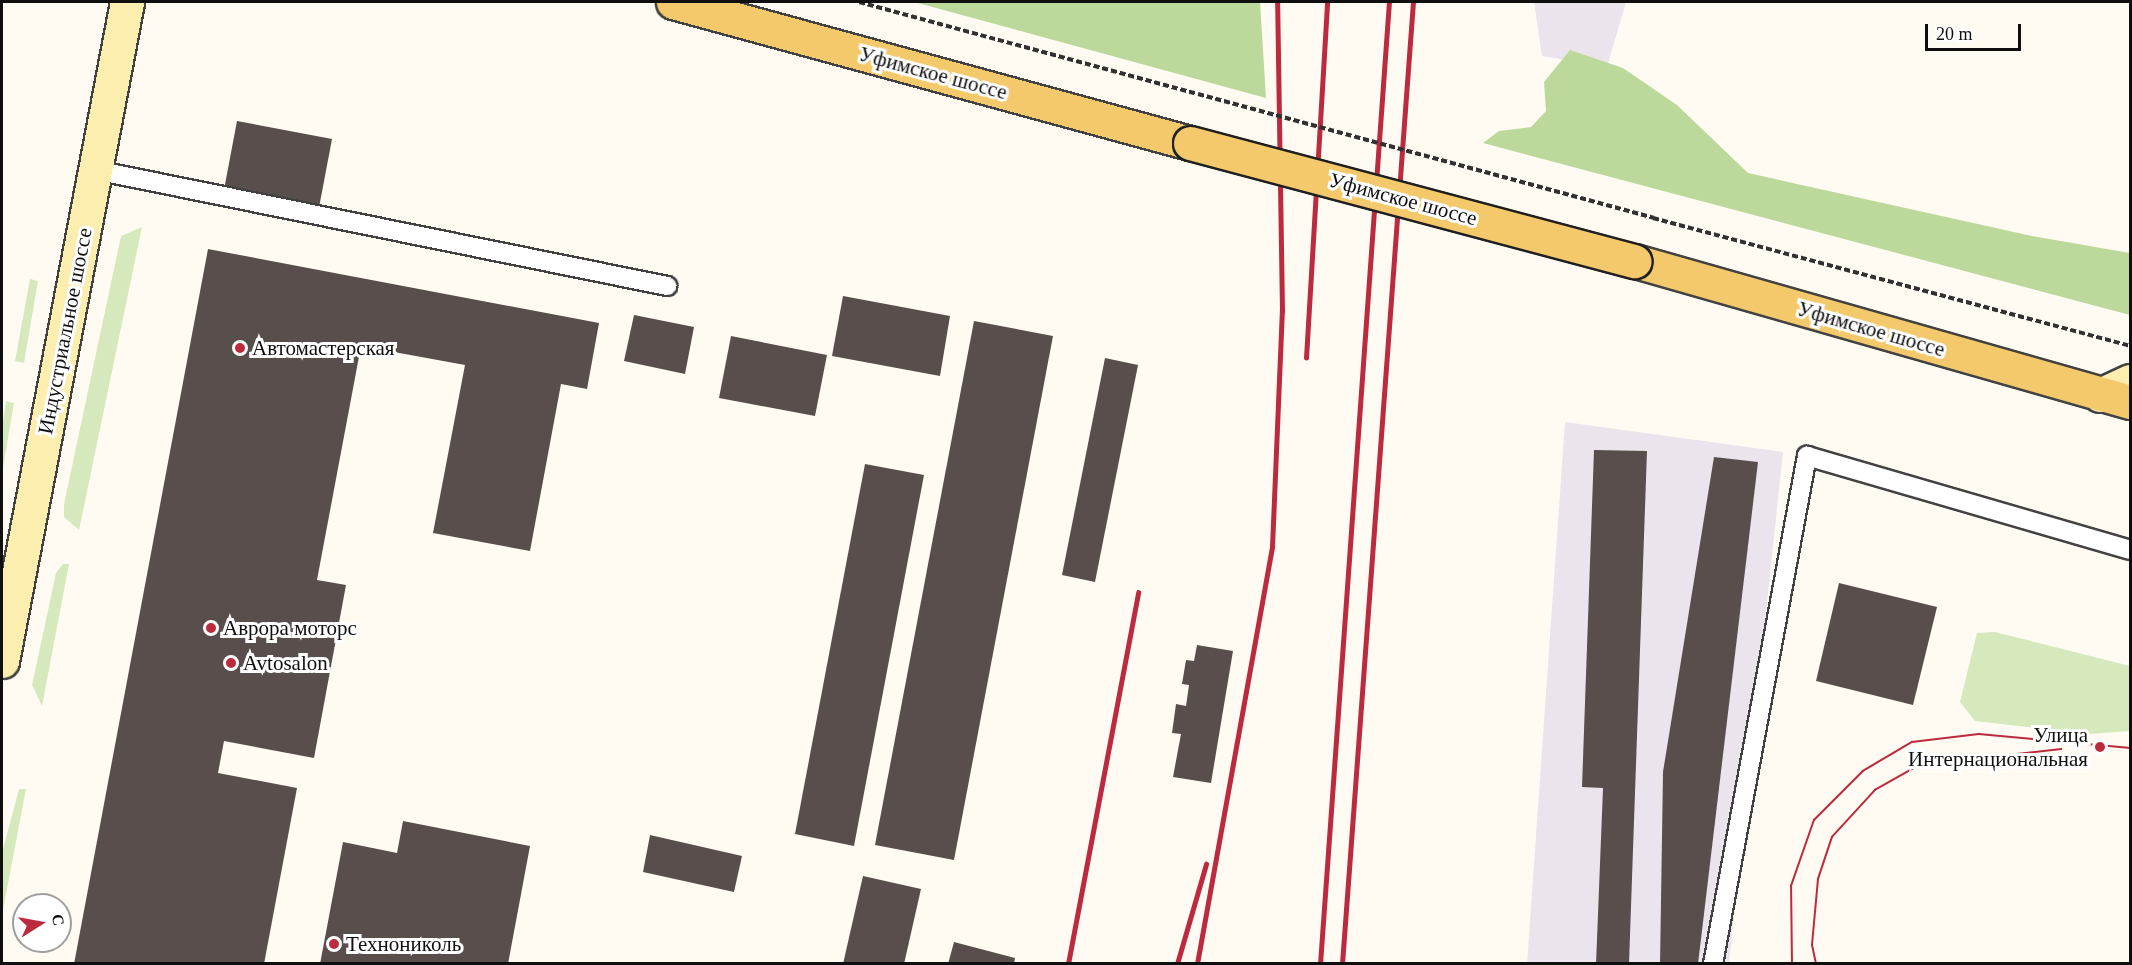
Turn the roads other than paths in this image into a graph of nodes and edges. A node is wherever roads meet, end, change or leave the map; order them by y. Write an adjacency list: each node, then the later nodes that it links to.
1 (127, 2): 3 (street, Индустриальное шоссе)
2 (674, 2): 6 (main road, Уфимское шоссе, bridge)
3 (95, 171): 4 (lane); 8 (street, Индустриальное шоссе)
4 (667, 286)
5 (2130, 381): 6 (street)
6 (2115, 398)
7 (2130, 550): 9 (lane)
8 (2, 661)
9 (1713, 963)

